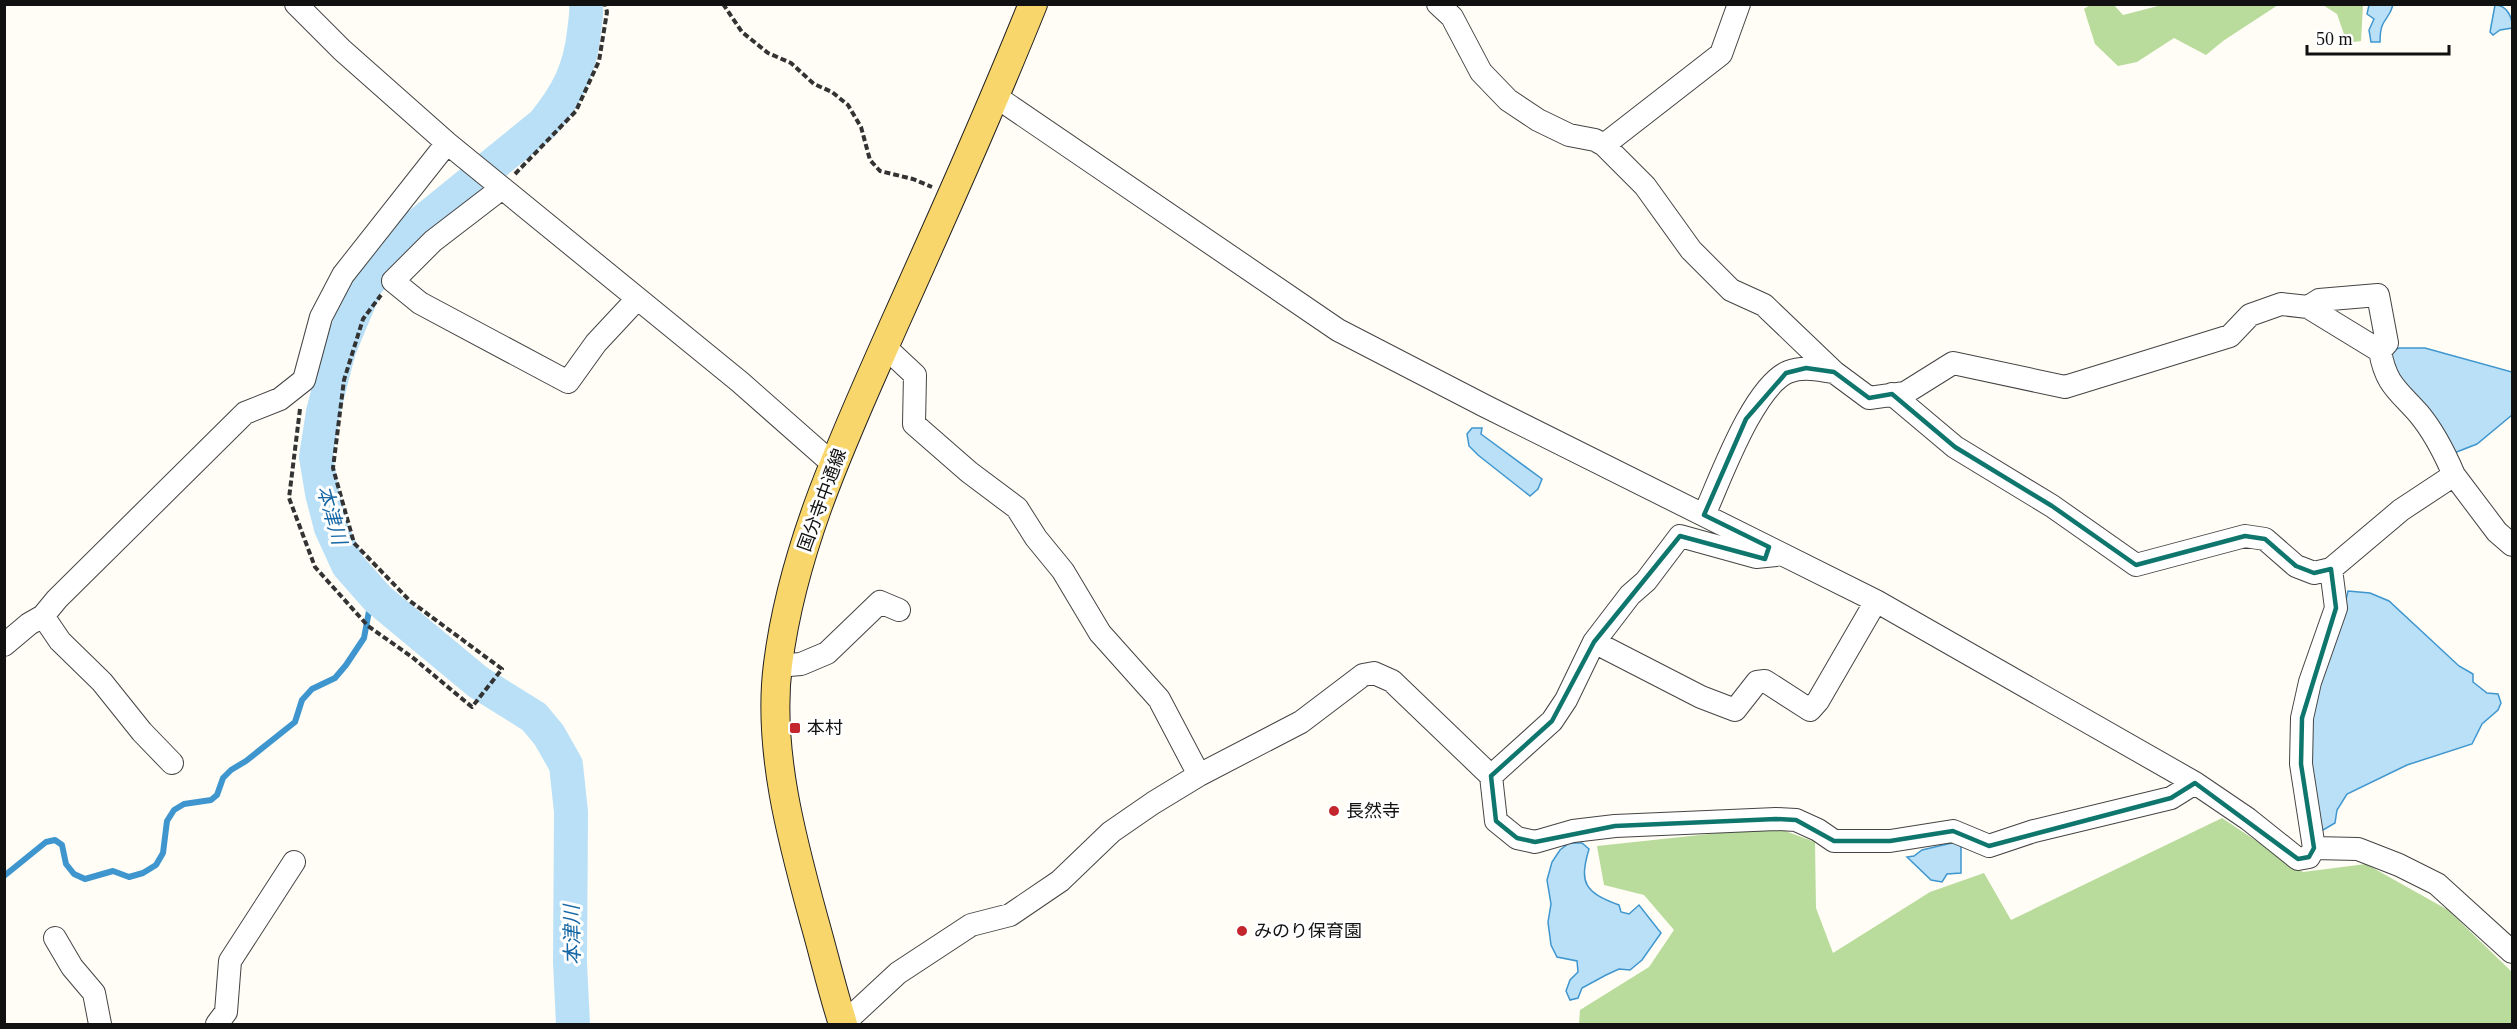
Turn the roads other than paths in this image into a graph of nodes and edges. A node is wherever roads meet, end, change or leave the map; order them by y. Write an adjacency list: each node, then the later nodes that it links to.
1 (296, 4): 6 (street)
2 (1033, 4): 5 (main road, 国分寺中通線)
3 (1438, 4): 7 (street)
4 (1739, 4): 7 (street)
5 (996, 96): 11 (main road, 国分寺中通線); 17 (street)
6 (447, 143): 8 (street); 23 (street)
7 (1604, 145): 13 (street)
8 (498, 184): 9 (street); 9 (street)
9 (637, 299): 15 (street)
10 (2308, 307): 12 (street); 12 (street); 14 (street)
11 (885, 347): 15 (main road, 国分寺中通線); 28 (street)
12 (2379, 351): 16 (street)
13 (1834, 372): 14 (street); 17 (street)
14 (1892, 394): 20 (street)
15 (833, 464): 26 (main road, 国分寺中通線)
16 (2454, 475): 18 (street); 20 (street)
17 (1704, 515): 19 (street)
18 (2512, 546)
19 (1782, 554): 21 (street); 24 (street)
20 (2331, 569): 31 (street)
21 (1876, 601): 24 (street); 30 (street)
22 (899, 610): 26 (street)
23 (43, 616): 25 (street); 27 (street)
24 (1594, 642): 29 (street)
25 (4, 645)
26 (777, 666): 37 (main road, 国分寺中通線)
27 (172, 763)
28 (1199, 775): 29 (street); 37 (street)
29 (1491, 776): 30 (street)
30 (2195, 783): 31 (street)
31 (2314, 848): 34 (street)
32 (294, 862): 36 (street)
33 (55, 938): 35 (street)
34 (2512, 952)
35 (100, 1024)
36 (217, 1024)
37 (843, 1024)

